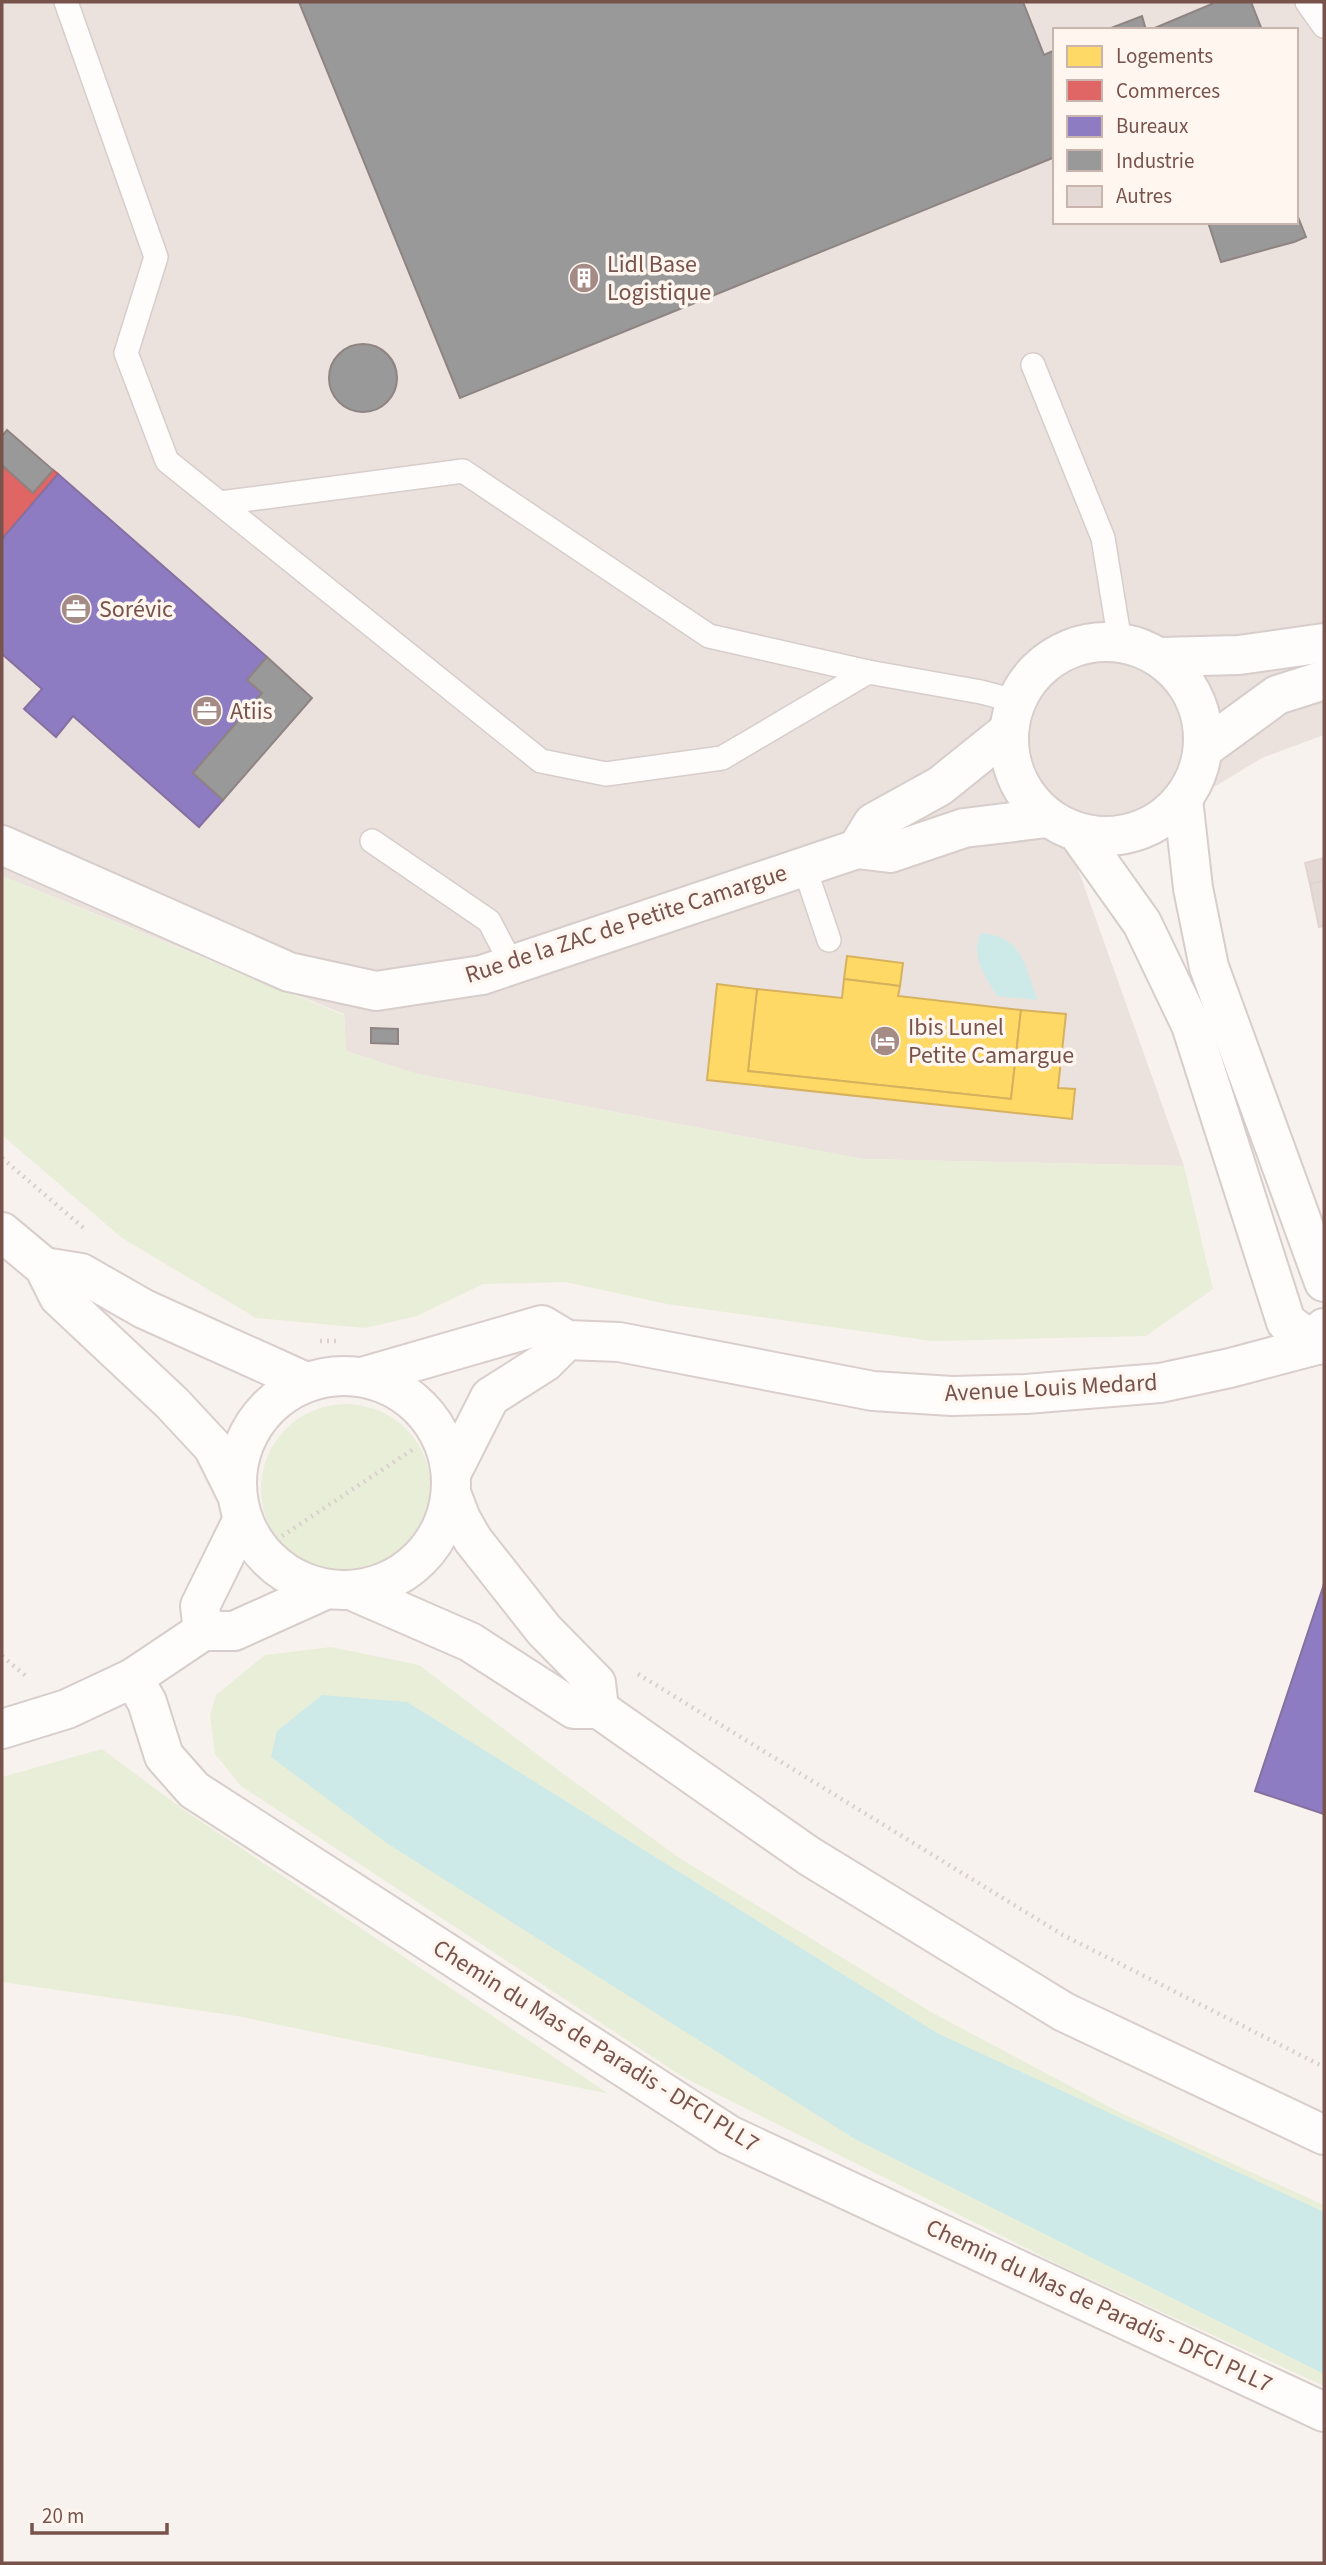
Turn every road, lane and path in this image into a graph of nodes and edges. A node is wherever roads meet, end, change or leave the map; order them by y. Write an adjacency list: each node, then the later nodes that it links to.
1 (66, 2): 5 (lane)
2 (1307, 2): 3 (lane)
3 (1324, 26)
4 (1034, 365): 6 (lane)
5 (220, 503): 9 (lane); 9 (lane)
6 (1120, 642): 8 (street); 11 (street)
7 (1324, 643): 8 (street)
8 (1160, 657): 12 (street)
9 (868, 672): 11 (lane)
10 (1324, 680): 12 (street)
11 (1011, 717): 14 (street); 17 (street)
12 (1203, 749): 13 (street)
13 (1183, 799): 14 (street); 25 (street)
14 (1062, 826): 17 (street); 26 (street)
15 (372, 841): 20 (lane)
16 (2, 845): 20 (street, Rue de la ZAC de Petite Camargue)
17 (857, 849): 18 (street, Rue de la ZAC de Petite Camargue)
18 (804, 866): 19 (lane); 20 (street, Rue de la ZAC de Petite Camargue)
19 (829, 940)
20 (512, 965)
21 (2, 1158): 23 (path)
22 (2, 1232): 24 (street)
23 (92, 1235)
24 (44, 1267): 31 (street); 34 (street)
25 (1324, 1282)
26 (1322, 1339): 29 (street, Avenue Louis Medard)
27 (314, 1340): 28 (path)
28 (341, 1340)
29 (567, 1340): 30 (street, Avenue Louis Medard); 33 (street)
30 (362, 1377): 31 (street); 33 (street)
31 (306, 1382): 34 (street)
32 (419, 1445): 35 (path)
33 (452, 1486): 36 (street); 40 (street)
34 (239, 1507): 36 (street); 37 (street)
35 (277, 1539)
36 (339, 1590): 37 (street); 40 (street)
37 (204, 1631): 39 (street)
38 (628, 1668): 42 (path)
39 (133, 1678): 41 (street); 44 (street, Chemin du Mas de Paradis - DFCI PLL7)
40 (599, 1709): 43 (street)
41 (2, 1729)
42 (1324, 2067)
43 (1324, 2135)
44 (1324, 2412)

